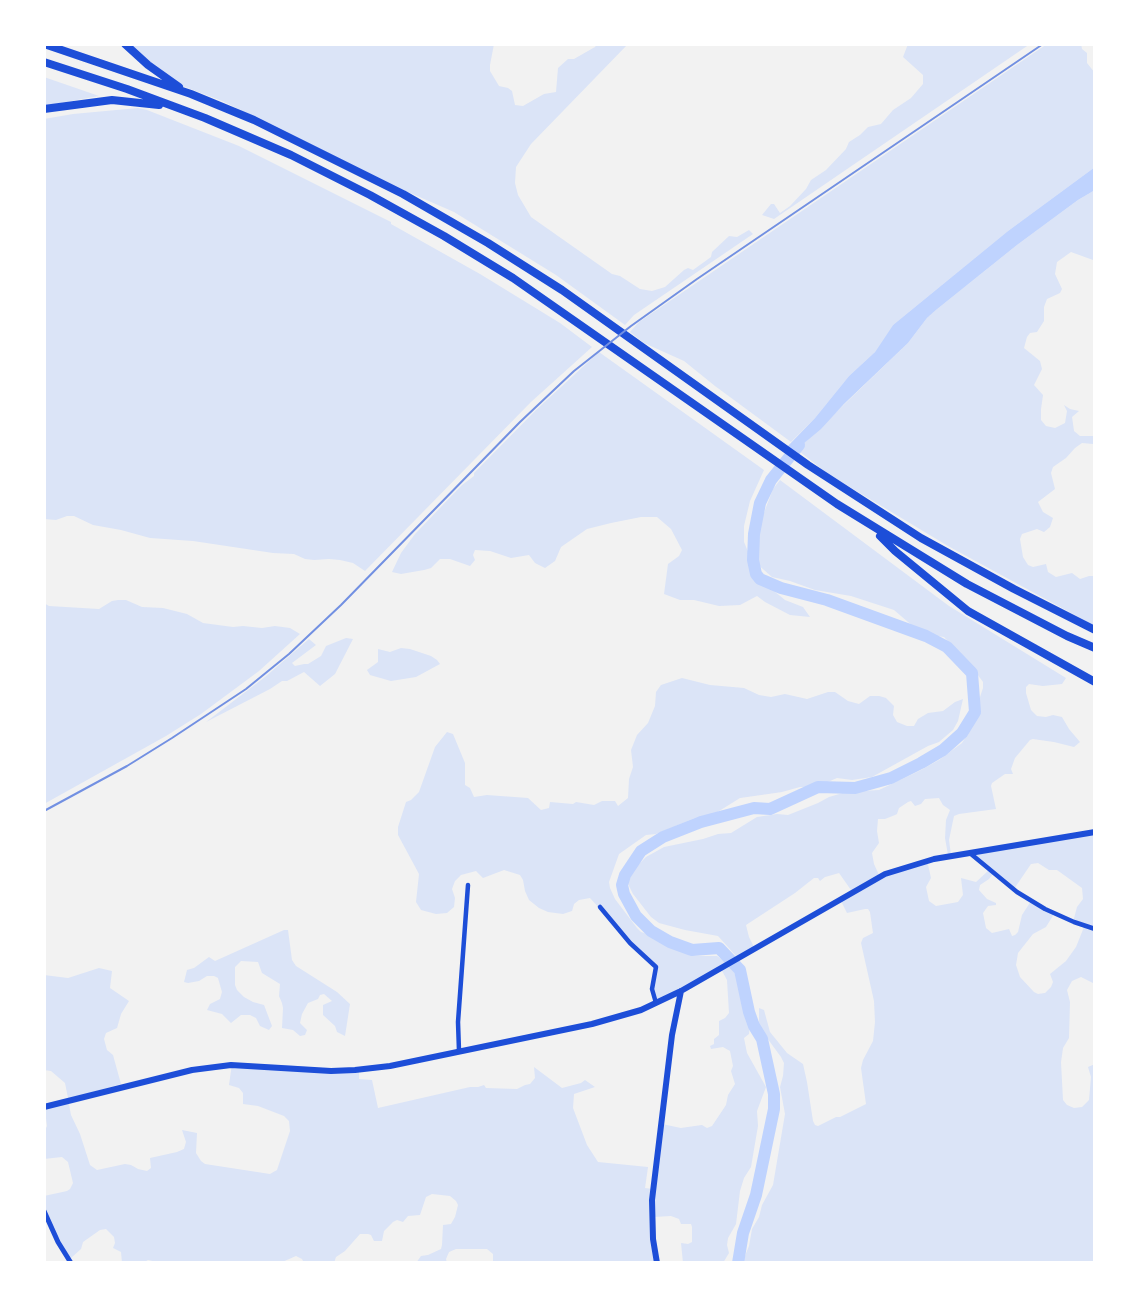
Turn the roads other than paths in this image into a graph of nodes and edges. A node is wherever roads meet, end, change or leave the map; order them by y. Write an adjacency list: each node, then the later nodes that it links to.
1 (44, 44): 4 (highway)
2 (125, 44): 4 (highway)
3 (44, 62): 6 (highway)
4 (191, 94): 8 (highway)
5 (44, 109): 6 (highway)
6 (183, 110): 7 (highway)
7 (868, 524): 9 (highway); 10 (highway)
8 (1095, 630)
9 (1095, 648)
10 (1095, 682)
11 (1095, 832): 12 (main road)
12 (971, 854): 15 (street); 16 (main road)
13 (468, 885): 18 (street)
14 (600, 907): 17 (street)
15 (1095, 929)
16 (681, 991): 17 (main road); 22 (main road)
17 (656, 1003): 18 (main road)
18 (459, 1052): 19 (main road)
19 (44, 1107)
20 (44, 1211): 21 (street)
21 (71, 1263)
22 (657, 1263)

